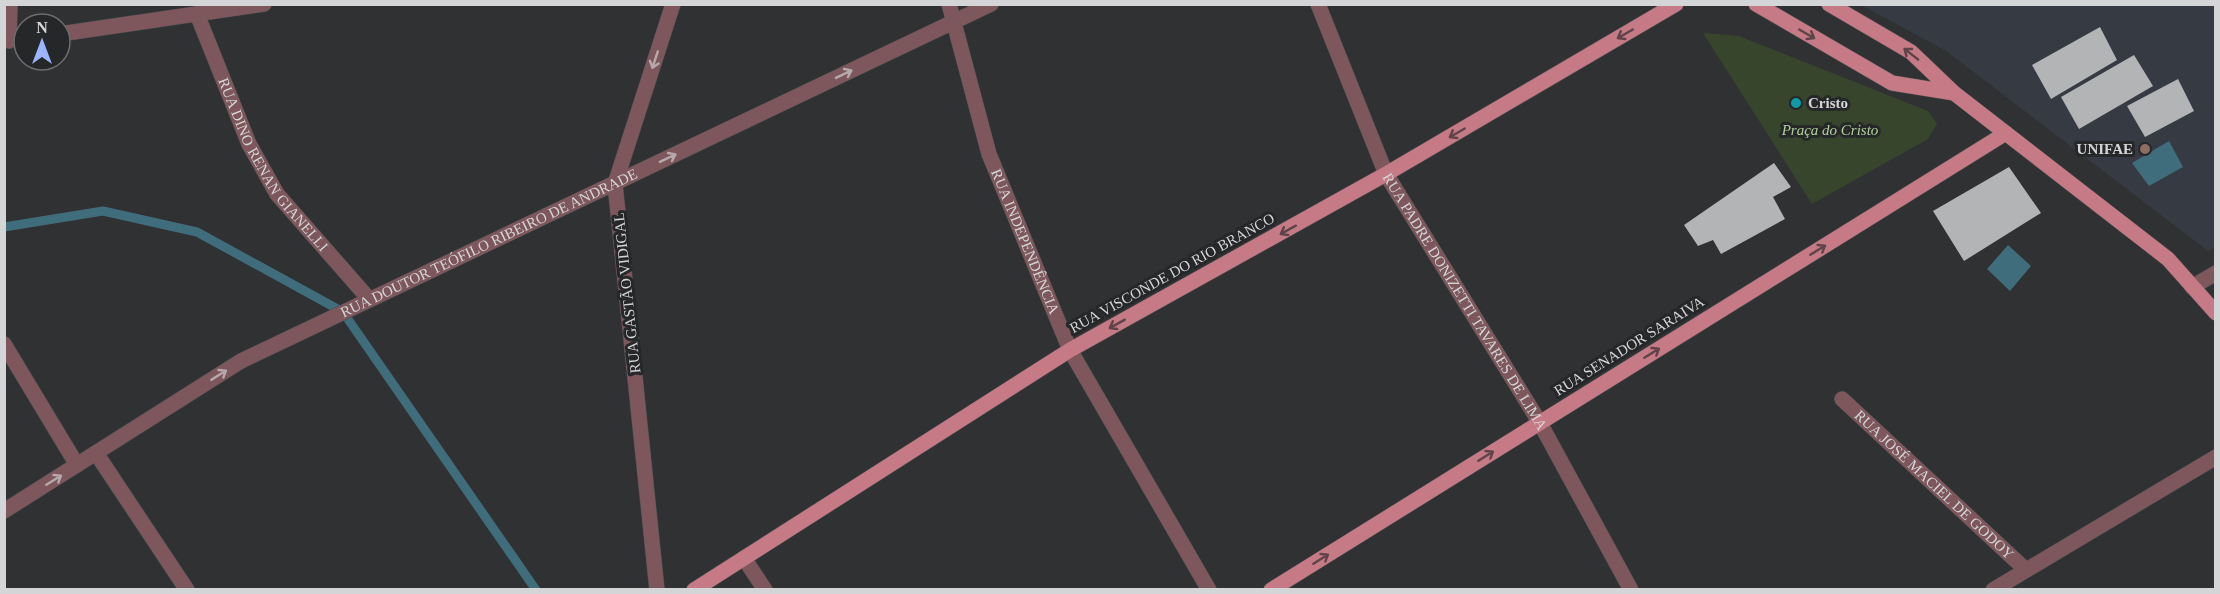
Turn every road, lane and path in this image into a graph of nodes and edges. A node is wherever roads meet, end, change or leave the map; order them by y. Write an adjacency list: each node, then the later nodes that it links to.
1 (10, 4): 12 (street)
2 (264, 4): 10 (street)
3 (673, 4): 17 (street, RUA GASTÃO VIDIGAL, one-way to 17)
4 (949, 4): 11 (street, RUA INDEPENDÊNCIA)
5 (991, 4): 11 (street, RUA DOUTOR TEÓFILO RIBEIRO DE ANDRADE)
6 (1318, 4): 16 (street, RUA PADRE DONIZETTI TAVARES DE LIMA)
7 (1676, 4): 16 (main road, RUA VISCONDE DO RIO BRANCO, one-way to 16)
8 (1756, 4): 14 (main road, one-way to 14)
9 (1830, 4): 14 (main road, one-way to 9)
10 (197, 15): 13 (street); 20 (street, RUA DINO RENAN GIANELLI)
11 (955, 21): 17 (street, RUA DOUTOR TEÓFILO RIBEIRO DE ANDRADE, one-way to 11); 23 (street, RUA INDEPENDÊNCIA)
12 (12, 28)
13 (72, 32)
14 (1954, 93): 15 (main road)
15 (2006, 133): 19 (main road); 25 (main road, RUA SENADOR SARAIVA, one-way to 15)
16 (1386, 174): 23 (main road, RUA VISCONDE DO RIO BRANCO, one-way to 23); 25 (street, RUA PADRE DONIZETTI TAVARES DE LIMA)
17 (615, 184): 20 (street, RUA DOUTOR TEÓFILO RIBEIRO DE ANDRADE); 33 (street, RUA GASTÃO VIDIGAL)
18 (2216, 273): 19 (street)
19 (2192, 287): 21 (main road)
20 (369, 299): 26 (street, RUA DOUTOR TEÓFILO RIBEIRO DE ANDRADE, one-way to 20)
21 (2216, 313)
22 (4, 344): 28 (street)
23 (1070, 350): 30 (main road, RUA VISCONDE DO RIO BRANCO); 36 (street, RUA INDEPENDÊNCIA)
24 (1842, 399): 31 (street, RUA JOSÉ MACIEL DE GODOY)
25 (1540, 423): 37 (main road, RUA SENADOR SARAIVA, one-way to 25); 38 (street, RUA PADRE DONIZETTI TAVARES DE LIMA)
26 (96, 453): 28 (street, RUA DOUTOR TEÓFILO RIBEIRO DE ANDRADE); 32 (street)
27 (2216, 458): 31 (street)
28 (77, 465): 29 (street, RUA DOUTOR TEÓFILO RIBEIRO DE ANDRADE, one-way to 28)
29 (4, 511)
30 (744, 558): 34 (main road, RUA VISCONDE DO RIO BRANCO); 35 (street)
31 (2026, 570): 39 (street)
32 (187, 590)
33 (657, 590)
34 (694, 590)
35 (765, 590)
36 (1209, 590)
37 (1271, 590)
38 (1631, 590)
39 (1993, 590)

